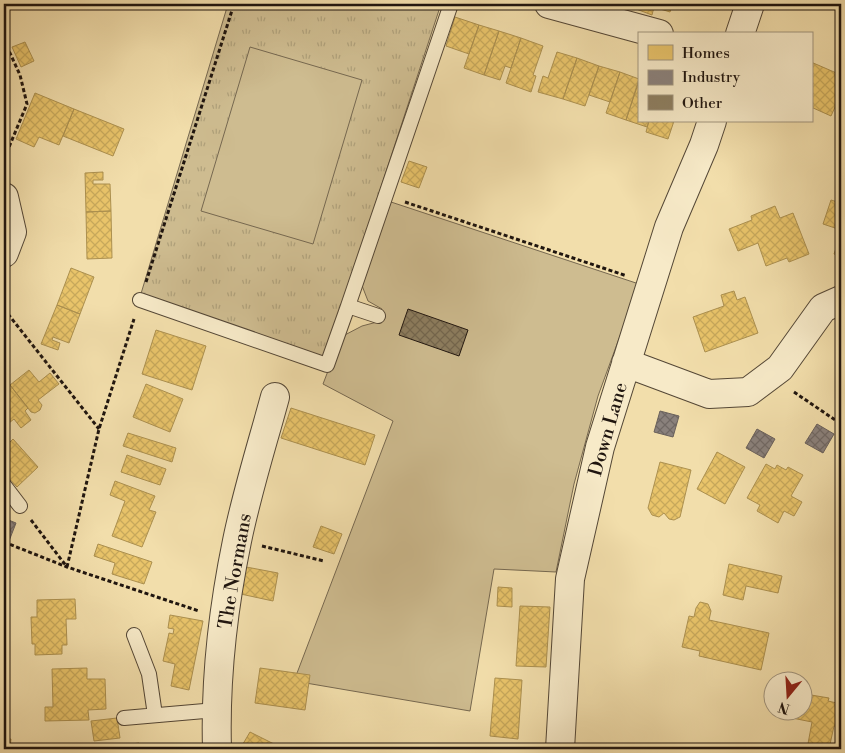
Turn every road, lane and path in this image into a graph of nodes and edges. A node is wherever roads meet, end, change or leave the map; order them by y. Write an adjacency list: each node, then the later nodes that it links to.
1 (451, 4): 9 (lane)
2 (549, 4): 4 (street)
3 (750, 4): 5 (street)
4 (652, 32)
5 (741, 32)
6 (4, 40): 8 (path)
7 (712, 122): 18 (street, Down Lane)
8 (4, 158)
9 (386, 196): 12 (path); 15 (lane)
10 (4, 197): 11 (street)
11 (4, 253)
12 (626, 276)
13 (140, 300): 15 (lane)
14 (841, 300): 19 (street)
15 (348, 306): 17 (lane)
16 (4, 309): 22 (path)
17 (378, 316)
18 (626, 364): 19 (street); 35 (street, Down Lane)
19 (771, 376): 21 (path)
20 (275, 397): 25 (street, The Normans)
21 (841, 424)
22 (99, 429)
23 (4, 485): 24 (lane)
24 (20, 506): 28 (path)
25 (237, 540): 27 (path); 29 (street, The Normans)
26 (4, 542): 28 (path)
27 (324, 561)
28 (67, 567): 29 (path)
29 (225, 619): 31 (street, The Normans)
30 (134, 635): 32 (lane)
31 (216, 710): 32 (lane); 34 (street, The Normans)
32 (155, 715): 33 (lane)
33 (124, 718)
34 (217, 749)
35 (560, 749)

